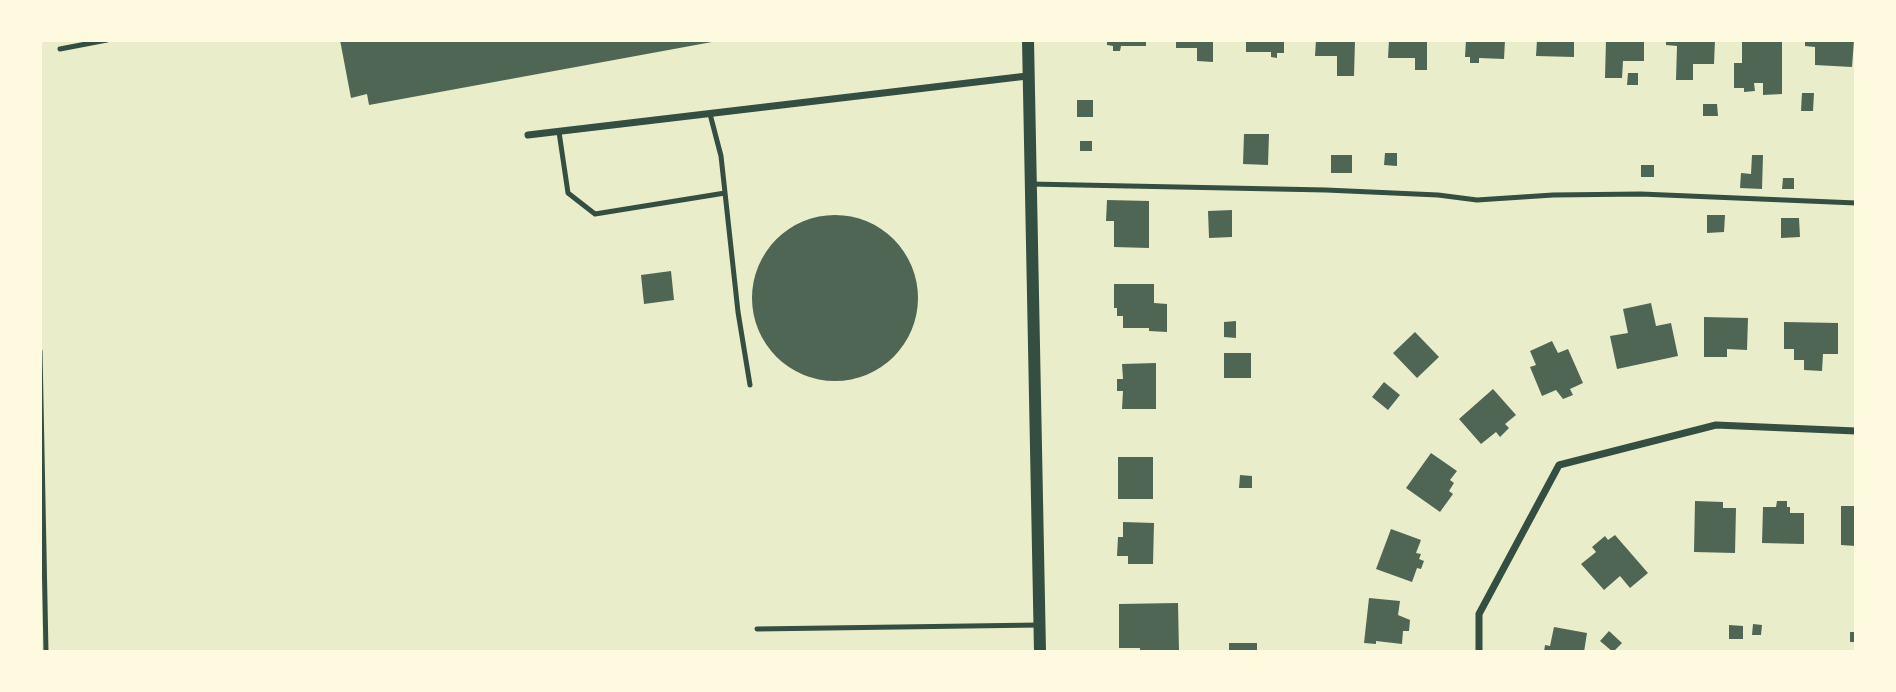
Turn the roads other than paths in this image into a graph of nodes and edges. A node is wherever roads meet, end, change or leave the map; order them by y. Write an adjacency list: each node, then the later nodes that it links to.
1 (107, 40): 3 (lane)
2 (1028, 40): 4 (street)
3 (60, 49)
4 (1027, 76): 5 (street); 8 (street)
5 (710, 114): 6 (street); 9 (lane)
6 (559, 132): 7 (street); 9 (lane)
7 (528, 135)
8 (1030, 184): 10 (lane); 14 (street)
9 (725, 193): 12 (lane)
10 (1856, 202)
11 (40, 351): 16 (lane)
12 (750, 385)
13 (1856, 431): 18 (street)
14 (1039, 625): 15 (lane); 17 (street)
15 (757, 629)
16 (46, 652)
17 (1040, 652)
18 (1479, 652)

